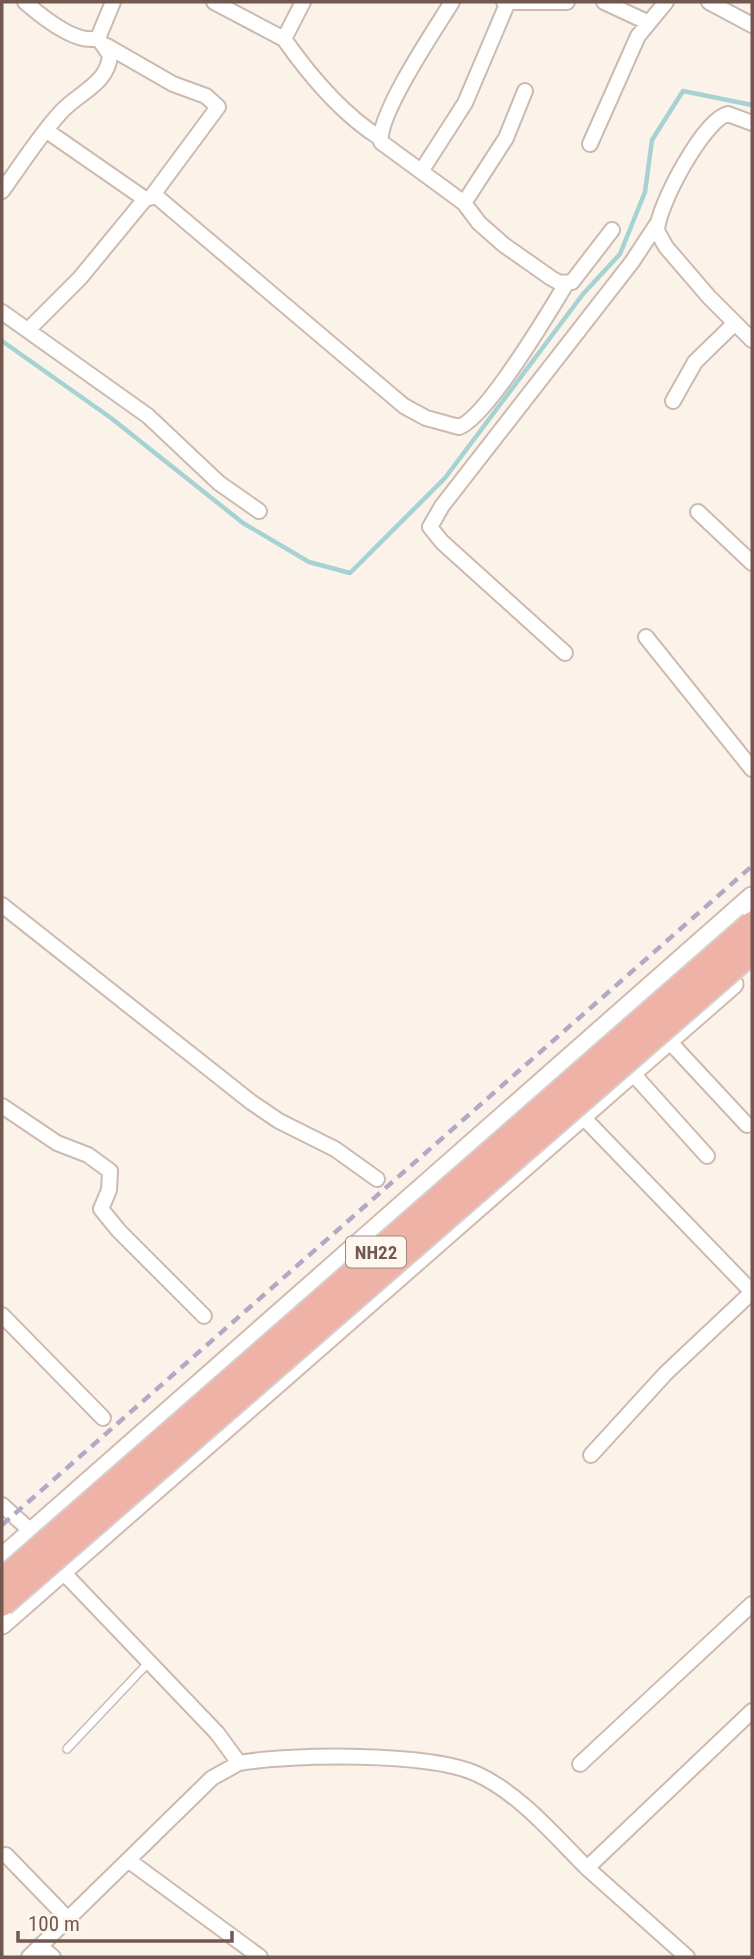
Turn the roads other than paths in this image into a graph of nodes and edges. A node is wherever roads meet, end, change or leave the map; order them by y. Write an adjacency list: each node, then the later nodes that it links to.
1 (25, 2): 14 (street)
2 (113, 2): 14 (street)
3 (214, 2): 13 (street)
4 (303, 2): 13 (street)
5 (452, 2): 18 (street)
6 (506, 2): 7 (street); 20 (street)
7 (567, 2)
8 (604, 2): 11 (street)
9 (666, 2): 11 (street)
10 (709, 2): 12 (street)
11 (647, 22): 19 (street)
12 (752, 25)
13 (284, 39): 18 (street)
14 (103, 42): 17 (street); 22 (street)
15 (525, 91): 23 (street)
16 (752, 123): 24 (street)
17 (47, 131): 21 (street); 22 (street)
18 (380, 138): 20 (street)
19 (590, 144)
20 (422, 170): 23 (street)
21 (2, 191)
22 (148, 197): 26 (street); 29 (street)
23 (464, 203): 26 (street)
24 (657, 224): 28 (street); 36 (street)
25 (612, 230): 26 (street)
26 (566, 284)
27 (2, 312): 29 (street)
28 (735, 323): 30 (street); 31 (street)
29 (28, 330): 32 (street)
30 (752, 340)
31 (673, 401)
32 (259, 511)
33 (698, 512): 34 (street)
34 (752, 563)
35 (646, 637): 37 (street)
36 (565, 653)
37 (752, 769)
38 (752, 897): 43 (street)
39 (2, 905): 50 (street)
40 (752, 924): 62 (highway, NH22, bridge)
41 (752, 951): 63 (highway, NH22, bridge)
42 (752, 967): 44 (street)
43 (598, 1034): 45 (street); 56 (street)
44 (668, 1041): 45 (street); 48 (street)
45 (632, 1072): 47 (street); 49 (street)
46 (2, 1106): 53 (street)
47 (582, 1116): 51 (street); 58 (street)
48 (747, 1125)
49 (707, 1156)
50 (377, 1179)
51 (752, 1292): 55 (street)
52 (2, 1315): 54 (street)
53 (204, 1316)
54 (103, 1419)
55 (592, 1455)
56 (84, 1487): 58 (street); 59 (street)
57 (2, 1505): 59 (street)
58 (117, 1523): 61 (street)
59 (32, 1532): 60 (street)
60 (2, 1558)
61 (62, 1571): 65 (street); 66 (street)
62 (2, 1581)
63 (2, 1604)
64 (752, 1604): 70 (street)
65 (2, 1624)
66 (149, 1662): 68 (lane); 69 (street)
67 (752, 1711): 73 (street)
68 (67, 1749)
69 (239, 1763): 72 (street); 73 (street)
70 (580, 1765)
71 (6, 1856): 74 (street)
72 (128, 1860): 74 (street); 78 (street)
73 (587, 1868): 79 (street)
74 (68, 1919): 75 (street)
75 (40, 1946): 76 (street); 77 (street)
76 (29, 1957)
77 (54, 1957)
78 (260, 1957)
79 (687, 1957)

